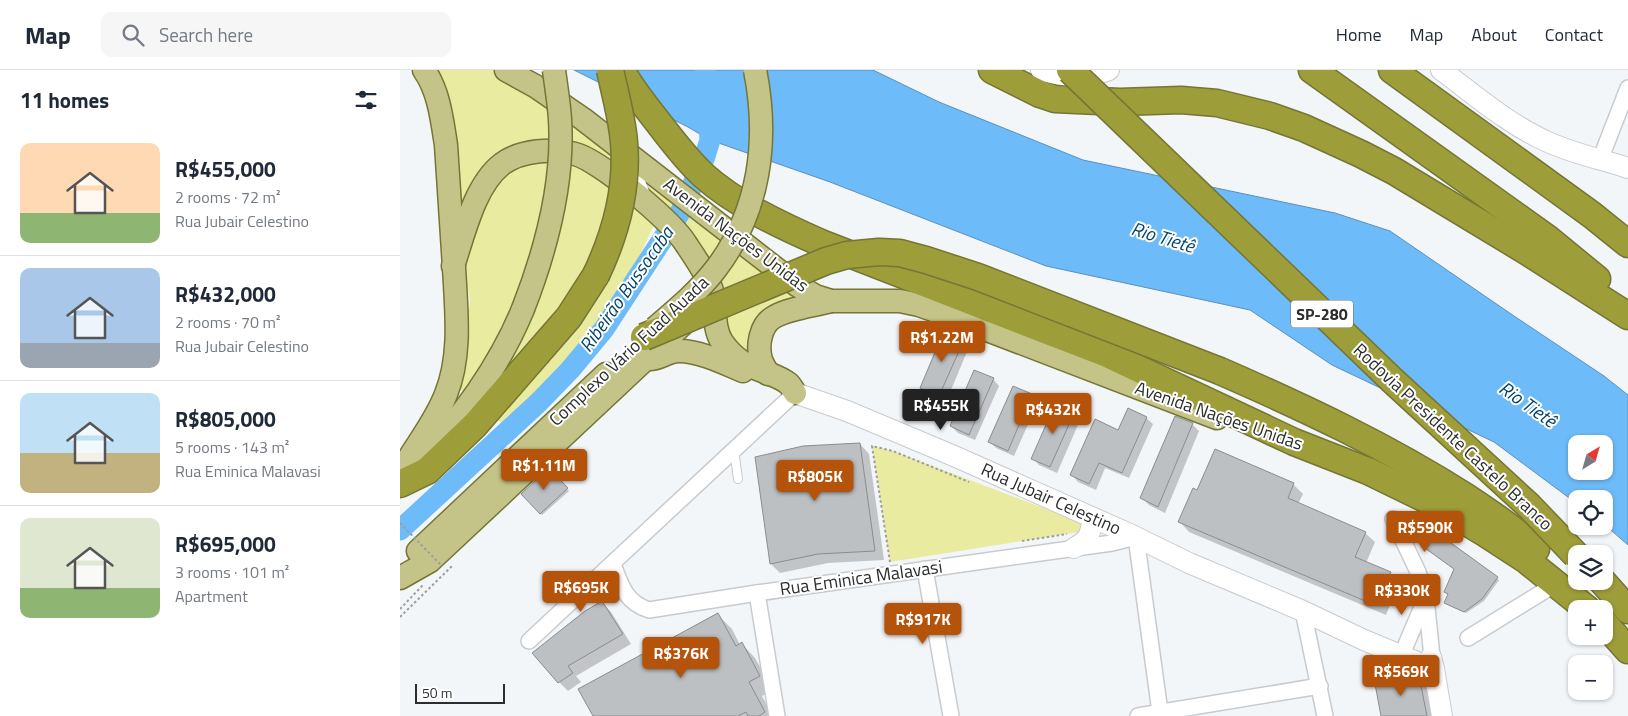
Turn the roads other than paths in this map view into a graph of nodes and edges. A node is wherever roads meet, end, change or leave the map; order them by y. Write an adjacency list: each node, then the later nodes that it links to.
1 (424, 70): 20 (main road)
2 (506, 70): 15 (main road, Avenida Nações Unidas)
3 (554, 70): 32 (main road, bridge)
4 (610, 70): 32 (highway, bridge)
5 (621, 70): 28 (highway, bridge)
6 (755, 70): 25 (main road, Complexo Vário Fuad Auada, bridge)
7 (992, 70): 24 (highway)
8 (1041, 70): 10 (main road)
9 (1070, 70): 37 (highway, Rodovia Presidente Castelo Branco / SP-280, bridge)
10 (1109, 70)
11 (1312, 70): 23 (highway)
12 (1392, 70): 19 (highway)
13 (1441, 70): 16 (main road)
14 (1628, 88): 16 (street)
15 (632, 157): 18 (lane); 22 (main road, Avenida Nações Unidas)
16 (1600, 160): 17 (main road)
17 (1628, 168)
18 (654, 210): 20 (main road); 21 (main road)
19 (1628, 244)
20 (454, 266): 30 (main road)
21 (712, 294): 25 (main road); 26 (main road)
22 (831, 301): 26 (main road); 28 (main road, Avenida Nações Unidas)
23 (1628, 305)
24 (1628, 316)
25 (645, 348): 27 (main road); 39 (main road, Complexo Vário Fuad Auada); 41 (main road); 42 (highway, bridge)
26 (768, 374): 27 (main road)
27 (795, 393): 29 (street); 33 (main road, Rua Jubair Celestino)
28 (1294, 442): 42 (highway, Avenida Nações Unidas)
29 (734, 450): 31 (lane); 38 (street)
30 (400, 473)
31 (738, 479)
32 (400, 482)
33 (1093, 518): 35 (main road, Rua Jubair Celestino); 36 (main road)
34 (1393, 519): 45 (street)
35 (1134, 536): 36 (street, Rua Eminica Malavasi); 48 (main road, Rua Jubair Celestino); 57 (street)
36 (1072, 540): 40 (street, Rua Eminica Malavasi)
37 (1568, 547)
38 (613, 564): 44 (street, Rua Eminica Malavasi); 51 (street)
39 (400, 569)
40 (925, 569): 44 (street, Rua Eminica Malavasi); 59 (street)
41 (400, 578)
42 (1560, 587): 46 (highway, Avenida Nações Unidas); 50 (street)
43 (1610, 590): 47 (highway)
44 (758, 592): 58 (street)
45 (1426, 598): 52 (street); 54 (street)
46 (1576, 600)
47 (1628, 610)
48 (1303, 611): 52 (main road, Rua Jubair Celestino); 54 (main road, Rua Jubair Celestino); 55 (street)
49 (1613, 633): 53 (highway)
50 (1468, 638)
51 (530, 641)
52 (1405, 647): 54 (main road, Rua Jubair Celestino)
53 (1628, 650)
54 (1433, 663): 62 (main road)
55 (1320, 686): 56 (street); 61 (street)
56 (1206, 711): 57 (street)
57 (1160, 712): 60 (street)
58 (777, 716)
59 (950, 716)
60 (1138, 716)
61 (1325, 716)
62 (1442, 716)

